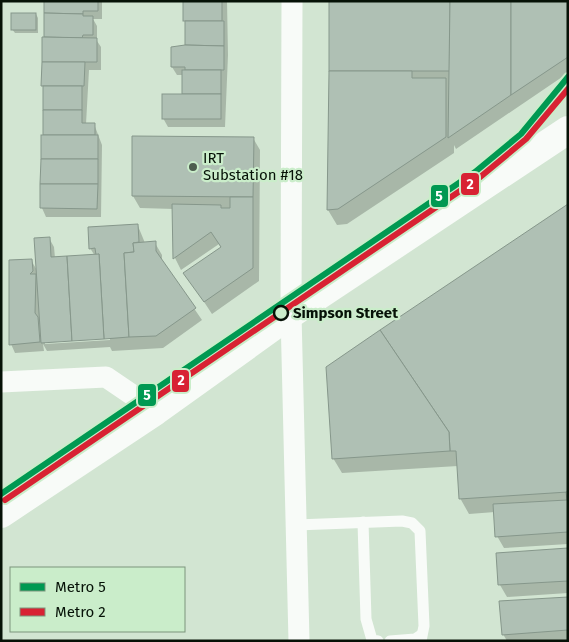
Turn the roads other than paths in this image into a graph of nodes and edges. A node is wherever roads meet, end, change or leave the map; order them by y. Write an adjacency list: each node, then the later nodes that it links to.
1 (292, 1): 3 (street)
2 (568, 130): 3 (main road)
3 (291, 314): 5 (main road); 8 (street)
4 (1, 382): 5 (street)
5 (156, 411): 6 (main road)
6 (1, 514)
7 (363, 522): 8 (lane); 9 (lane); 11 (lane)
8 (296, 525): 10 (street)
9 (421, 638): 12 (lane)
10 (299, 641)
11 (378, 641)
12 (390, 641)

